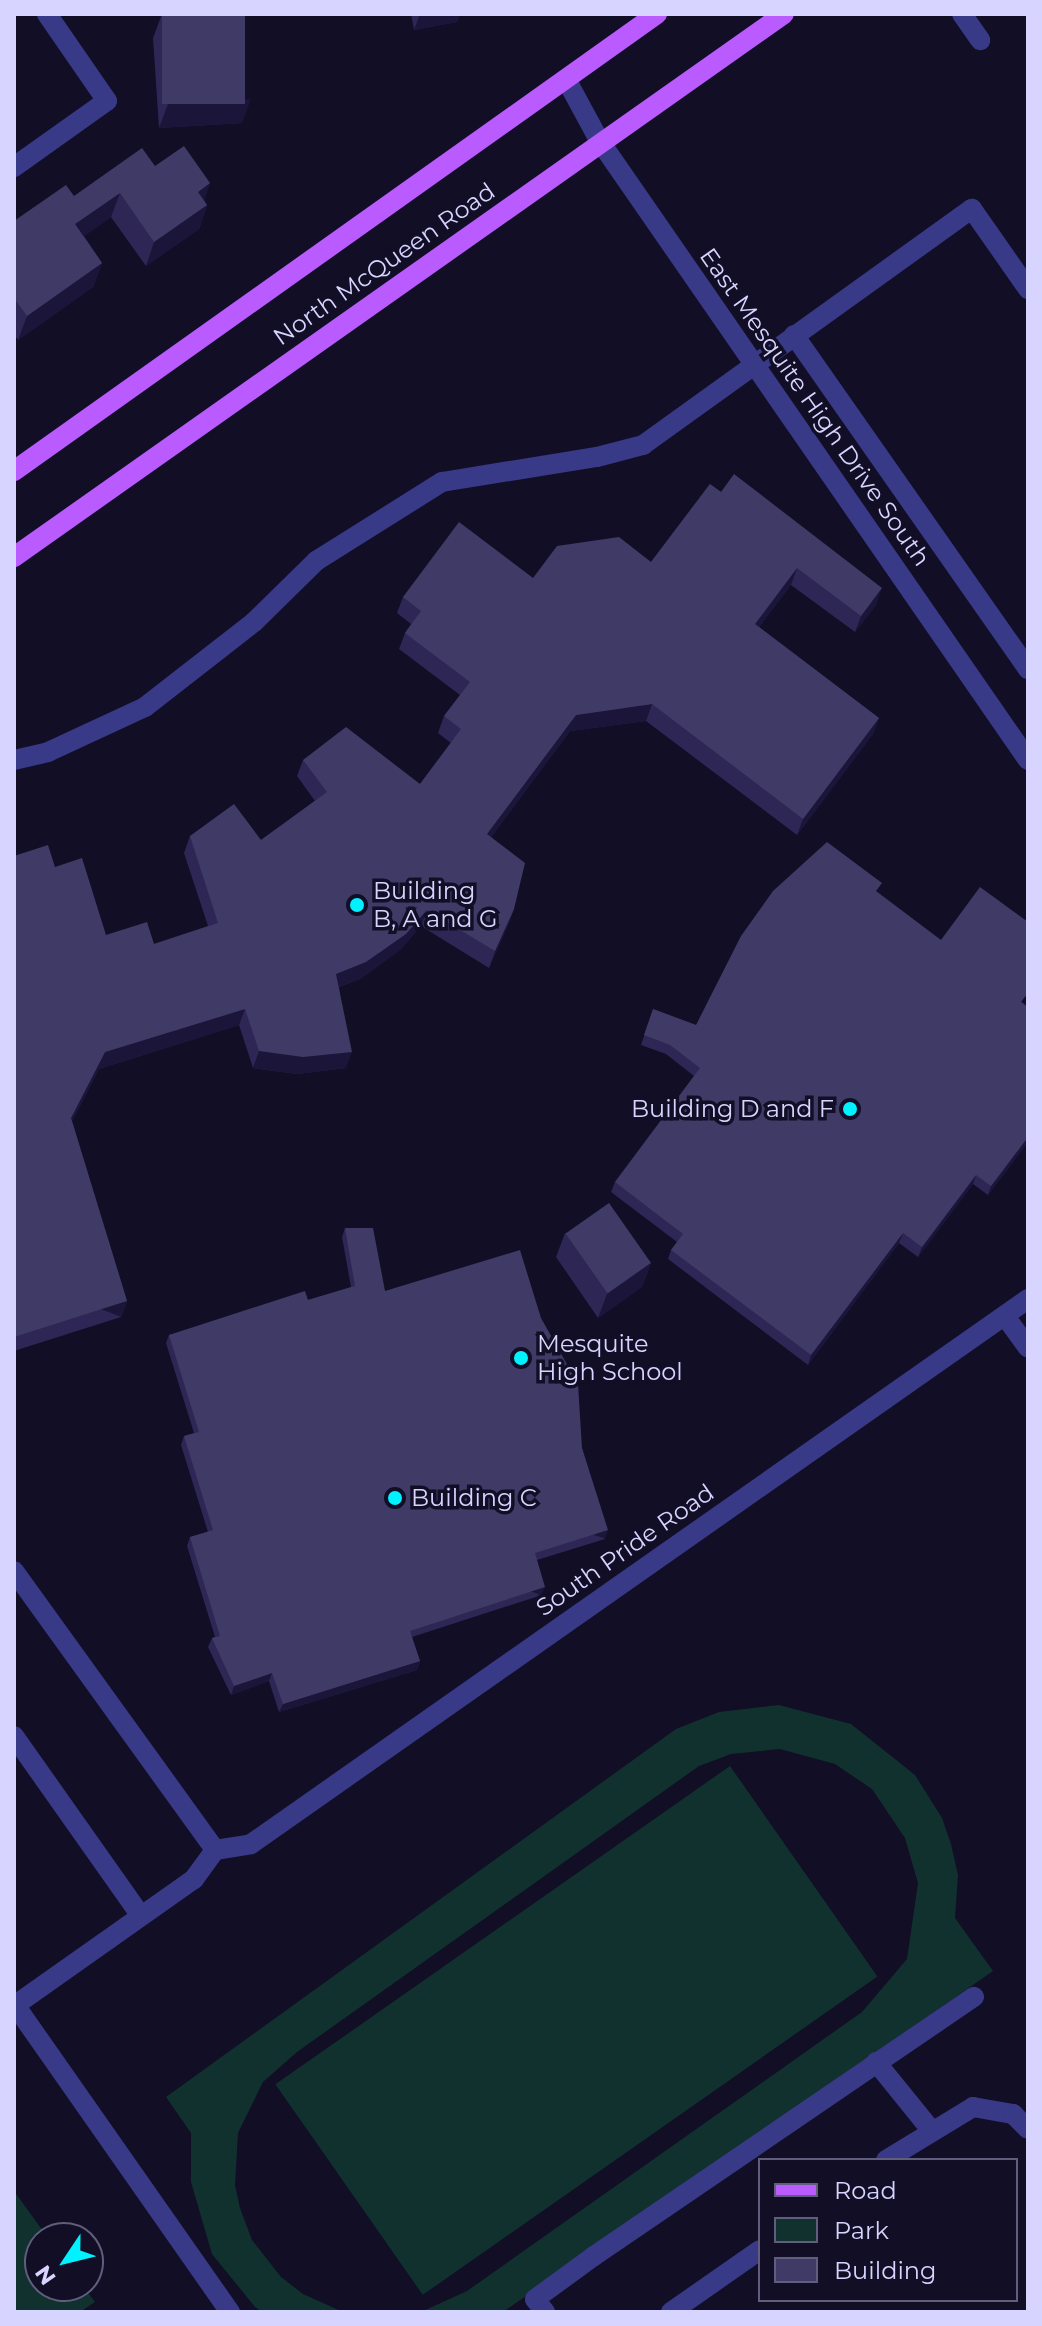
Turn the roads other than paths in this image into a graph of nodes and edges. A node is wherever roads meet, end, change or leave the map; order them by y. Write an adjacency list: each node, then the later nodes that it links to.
1 (47, 14): 8 (street)
2 (657, 14): 6 (main road, North McQueen Road)
3 (784, 14): 7 (main road, North McQueen Road)
4 (962, 14): 5 (street)
5 (980, 40)
6 (566, 79): 7 (street, East Mesquite High Drive South); 12 (main road, North McQueen Road)
7 (599, 140): 11 (street, East Mesquite High Drive South); 13 (main road, North McQueen Road)
8 (14, 167)
9 (1028, 289): 10 (street)
10 (794, 335): 11 (street); 14 (street)
11 (754, 363): 15 (street); 16 (street, East Mesquite High Drive South)
12 (14, 471)
13 (14, 557)
14 (1028, 669)
15 (14, 760)
16 (1028, 760)
17 (1028, 1299): 18 (street, South Pride Road)
18 (1005, 1316): 19 (street); 22 (street, South Pride Road)
19 (1028, 1348)
20 (14, 1571): 22 (street)
21 (14, 1736): 23 (street)
22 (215, 1850): 23 (street)
23 (141, 1916): 25 (street)
24 (974, 1997): 26 (street)
25 (15, 2005): 31 (street)
26 (876, 2062): 28 (street); 32 (street)
27 (1028, 2129): 28 (street)
28 (931, 2130): 29 (street)
29 (889, 2158)
30 (758, 2251): 33 (street)
31 (230, 2312)
32 (545, 2312)
33 (671, 2312)

